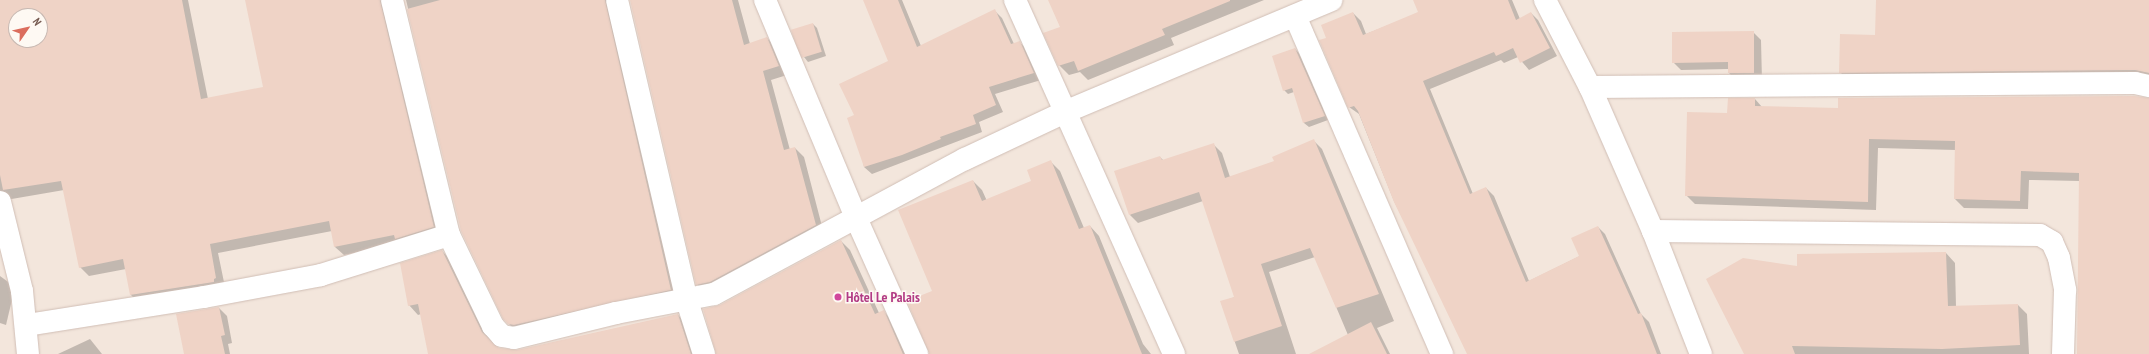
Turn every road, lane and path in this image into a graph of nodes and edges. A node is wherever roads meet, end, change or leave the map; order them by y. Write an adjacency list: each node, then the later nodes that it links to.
1 (392, 0): 14 (street)
2 (617, 0): 15 (street)
3 (765, 0): 12 (street)
4 (1015, 0): 10 (street)
5 (1331, 0): 7 (street)
6 (1546, 0): 9 (street)
7 (1295, 16): 10 (street); 21 (street)
8 (2149, 86): 9 (street)
9 (1590, 87): 13 (street)
10 (1065, 112): 12 (street); 20 (street)
11 (0, 202): 16 (street)
12 (856, 218): 15 (street); 19 (street)
13 (1653, 231): 22 (street); 23 (street)
14 (449, 235): 15 (street); 16 (street)
15 (687, 301): 18 (street)
16 (28, 325): 17 (street)
17 (28, 354)
18 (704, 354)
19 (917, 354)
20 (1174, 354)
21 (1442, 354)
22 (1701, 354)
23 (2064, 354)

